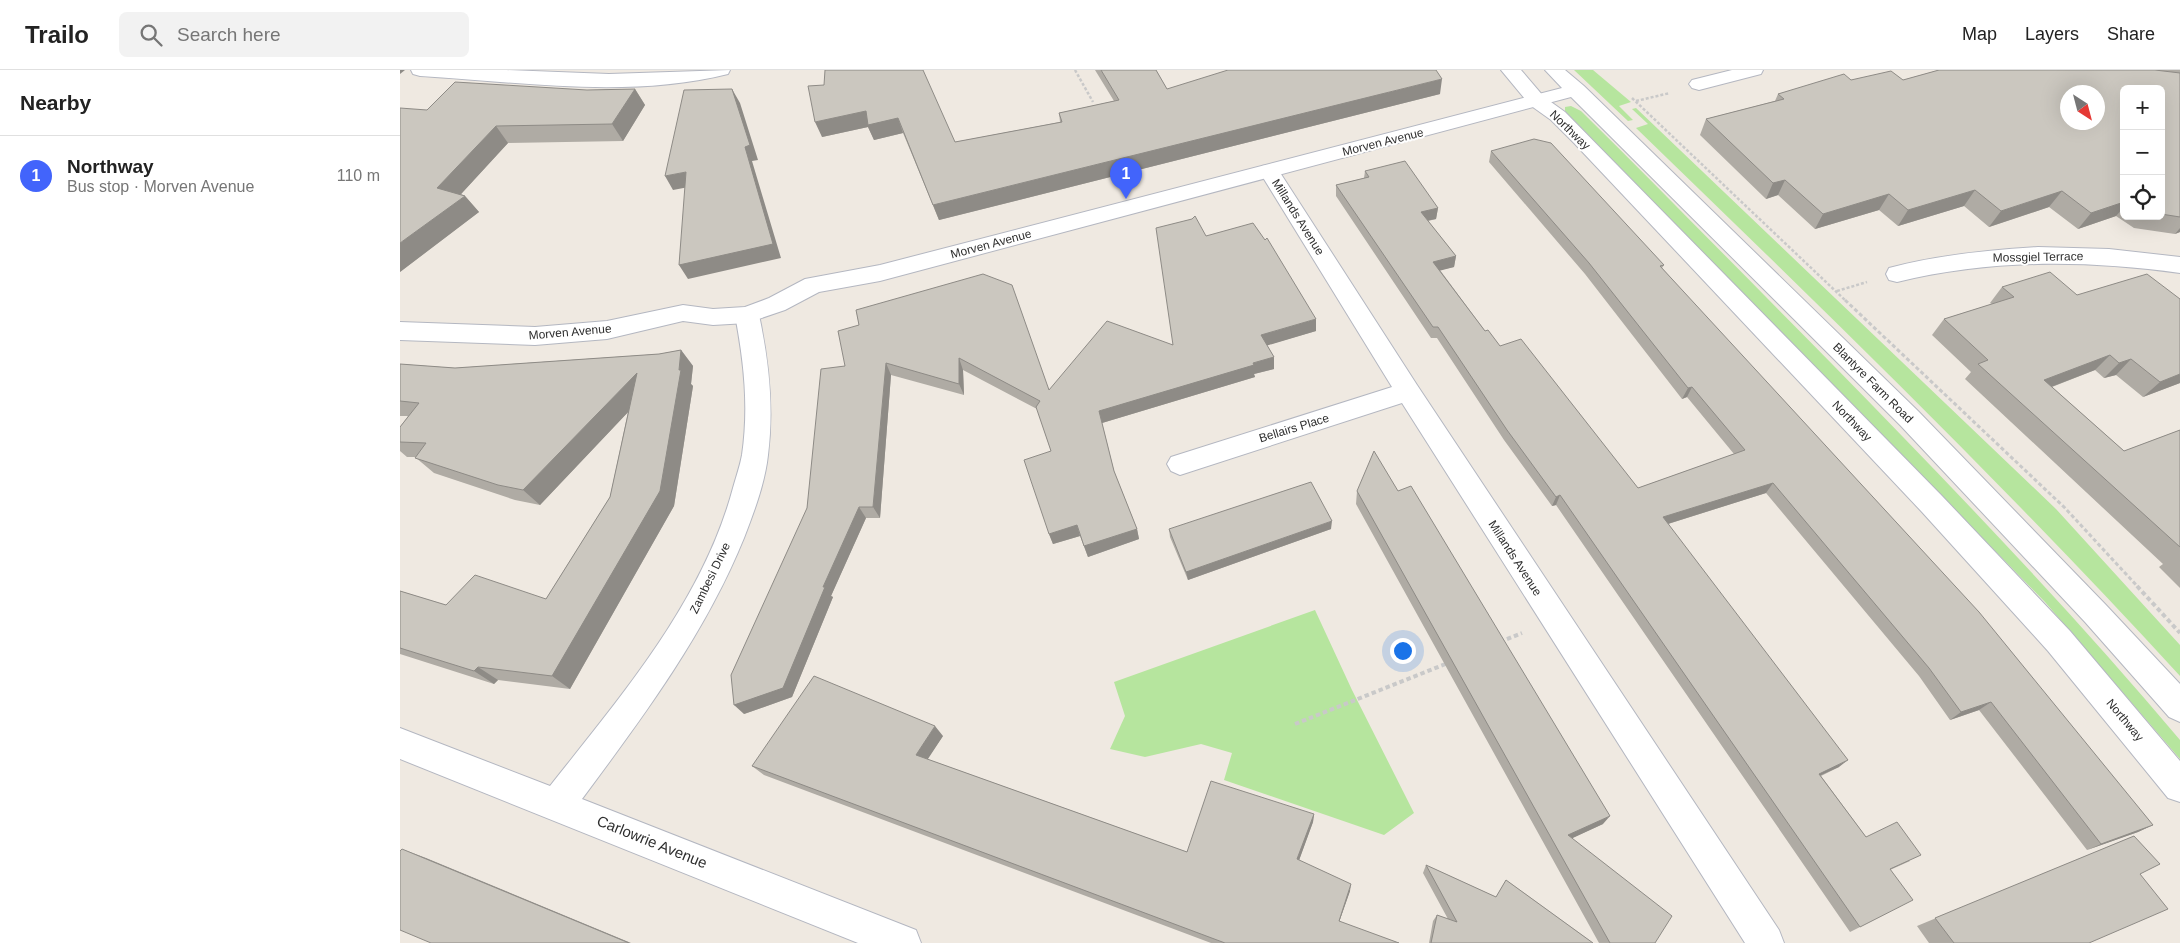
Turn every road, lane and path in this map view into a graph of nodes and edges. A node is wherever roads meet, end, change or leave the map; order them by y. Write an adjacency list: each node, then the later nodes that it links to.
1 (420, 70): 7 (street)
2 (721, 70): 7 (street)
3 (1075, 70): 12 (path)
4 (1510, 70): 11 (street, Northway)
5 (1554, 70): 9 (street, Blantyre Farm Road)
6 (1754, 70): 8 (street)
7 (519, 73)
8 (1699, 84)
9 (1577, 90): 11 (street, Morven Avenue); 24 (street, Blantyre Farm Road)
10 (1628, 95): 21 (path)
11 (1537, 101): 13 (street, Morven Avenue); 27 (street, Northway)
12 (1093, 102)
13 (1269, 171): 16 (street, Morven Avenue); 18 (street, Millands Avenue)
14 (2180, 265): 15 (street, Mossgiel Terrace)
15 (1897, 274)
16 (747, 315): 17 (street, Morven Avenue); 28 (street, Zambesi Drive)
17 (400, 331)
18 (1408, 392): 19 (street, Bellairs Place); 20 (street, Millands Avenue)
19 (1180, 464)
20 (1555, 619): 22 (path); 30 (street, Millands Avenue)
21 (2180, 633)
22 (1491, 645)
23 (1455, 660): 25 (path)
24 (2180, 707)
25 (1295, 724)
26 (400, 743): 28 (street, Carlowrie Avenue)
27 (2180, 786)
28 (557, 804): 29 (street, Carlowrie Avenue)
29 (903, 943)
30 (1766, 943)

